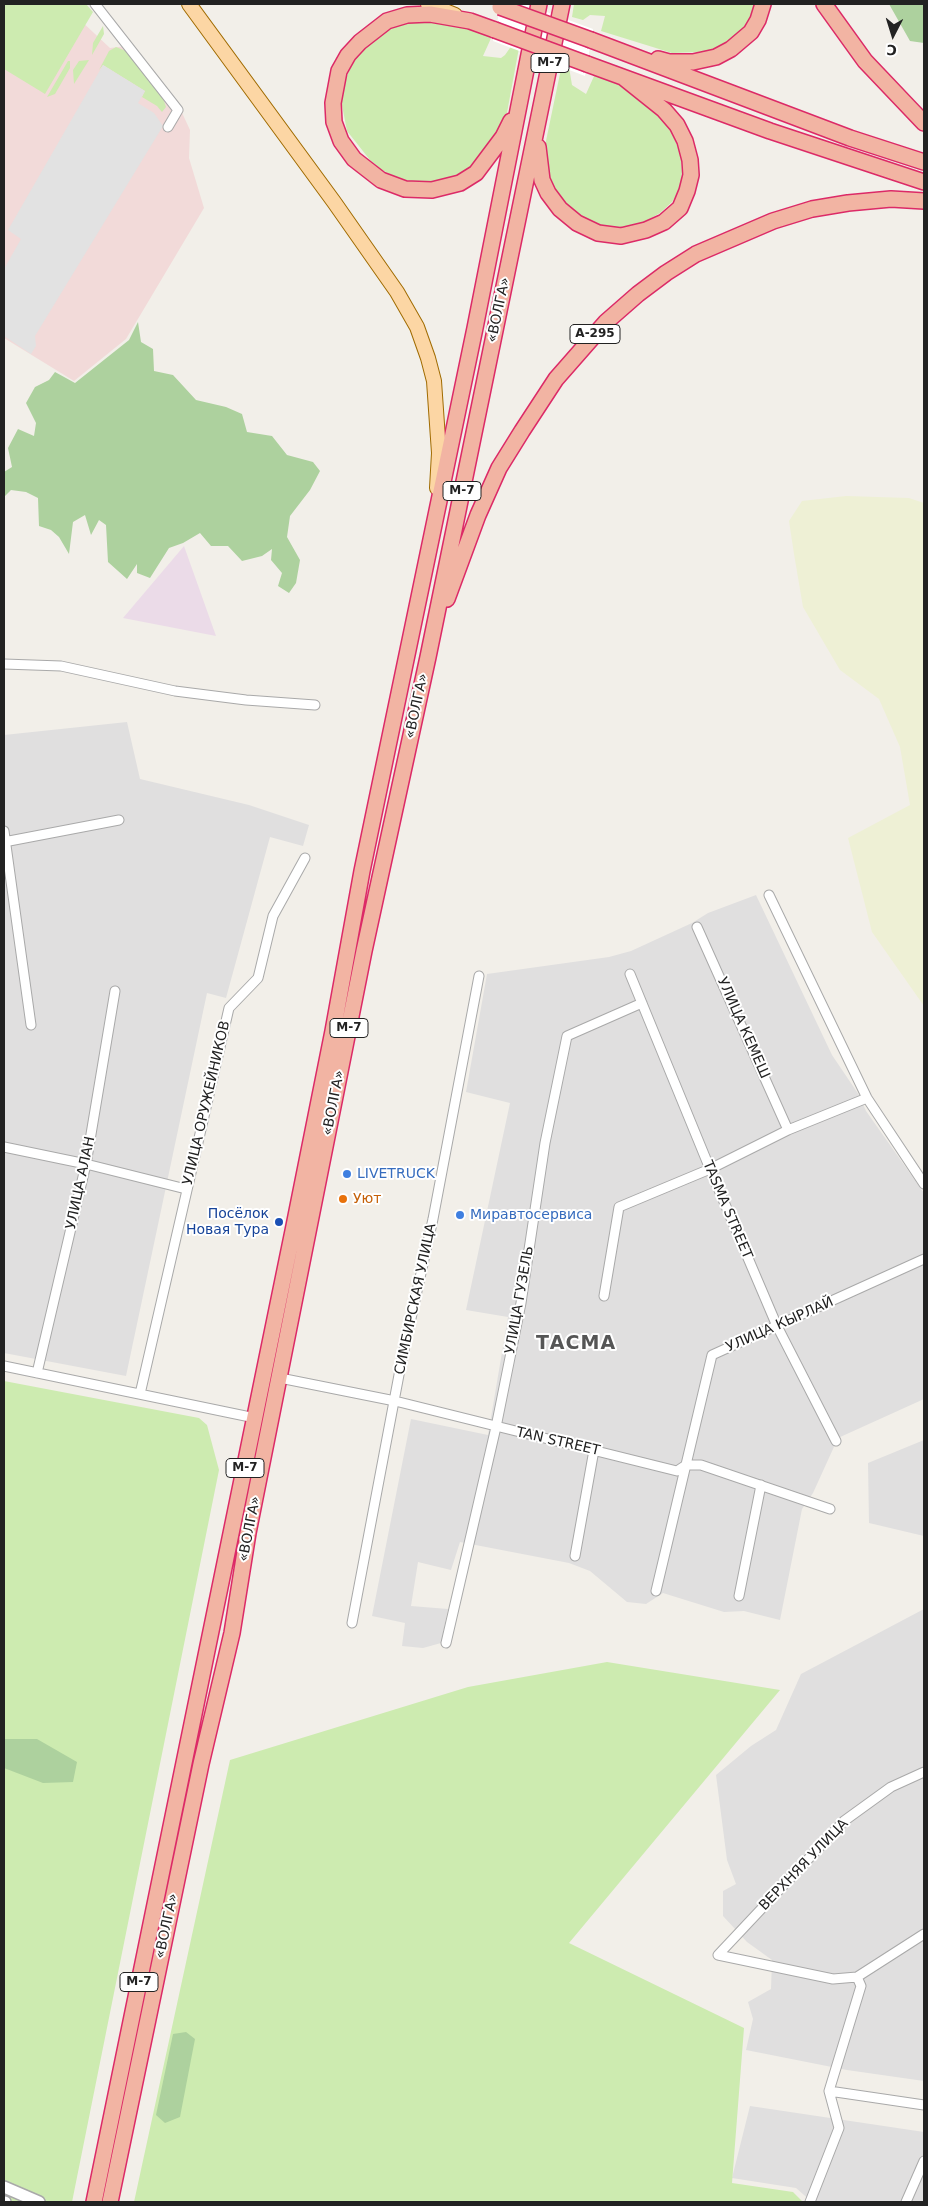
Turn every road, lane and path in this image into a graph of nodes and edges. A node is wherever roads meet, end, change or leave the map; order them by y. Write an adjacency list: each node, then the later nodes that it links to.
1 (95, 4): 15 (street)
2 (189, 4): 19 (main road)
3 (428, 4): 9 (main road)
4 (540, 4): 12 (highway, «ВОЛГА» / М-7)
5 (562, 4): 13 (highway, «ВОЛГА» / М-7)
6 (763, 4): 10 (highway)
7 (824, 4): 14 (highway)
8 (495, 6): 10 (highway, bridge)
9 (470, 21): 11 (highway, bridge); 12 (highway)
10 (616, 50): 16 (highway)
11 (624, 78): 13 (highway); 17 (highway)
12 (519, 104): 19 (highway, «ВОЛГА» / М-7)
13 (539, 122): 20 (highway, «ВОЛГА» / М-7)
14 (924, 123)
15 (168, 126)
16 (924, 162)
17 (924, 182)
18 (924, 201): 20 (highway, А-295)
19 (436, 517): 49 (highway, «ВОЛГА» / М-7)
20 (428, 657): 46 (highway, «ВОЛГА» / М-7)
21 (4, 664): 22 (street)
22 (315, 705)
23 (119, 820): 25 (street)
24 (4, 831): 25 (street)
25 (4, 842): 33 (street)
26 (305, 858): 40 (street, УЛИЦА ОРУЖЕЙНИКОВ)
27 (769, 895): 34 (street)
28 (697, 927): 35 (street, УЛИЦА КЕМЕШ)
29 (630, 974): 32 (street, TASMA STREET)
30 (479, 976): 48 (street, СИМБИРСКАЯ УЛИЦА)
31 (115, 991): 37 (street, УЛИЦА АЛАН)
32 (642, 1003): 38 (street, TASMA STREET); 50 (street, УЛИЦА ГУЗЕЛЬ)
33 (31, 1025)
34 (867, 1098): 35 (street); 39 (street)
35 (788, 1130): 38 (street)
36 (4, 1147): 37 (street)
37 (86, 1164): 40 (street); 45 (street, УЛИЦА АЛАН)
38 (710, 1169): 42 (street); 43 (street, TASMA STREET)
39 (924, 1184)
40 (186, 1189): 47 (street, УЛИЦА ОРУЖЕЙНИКОВ)
41 (924, 1259): 43 (street, УЛИЦА КЫРЛАЙ)
42 (604, 1296)
43 (777, 1326): 51 (street, TASMA STREET); 53 (street, УЛИЦА КЫРЛАЙ)
44 (4, 1366): 45 (street)
45 (37, 1373): 47 (street)
46 (280, 1378): 48 (street, TAN STREET); 70 (highway, «ВОЛГА» / М-7)
47 (140, 1394): 49 (street)
48 (395, 1401): 50 (street, TAN STREET); 59 (street, СИМБИРСКАЯ УЛИЦА)
49 (255, 1418): 69 (highway, «ВОЛГА» / М-7)
50 (496, 1427): 52 (street, TAN STREET); 60 (street, УЛИЦА ГУЗЕЛЬ)
51 (836, 1441)
52 (594, 1450): 53 (street, TAN STREET); 56 (street)
53 (686, 1465): 54 (street, TAN STREET); 57 (street)
54 (761, 1485): 55 (street, TAN STREET); 58 (street)
55 (830, 1510)
56 (575, 1556)
57 (656, 1591)
58 (739, 1596)
59 (352, 1623)
60 (446, 1643)
61 (924, 1772): 63 (street, ВЕРХНЯЯ УЛИЦА)
62 (924, 1934): 63 (street)
63 (857, 1977): 64 (street)
64 (829, 2091): 65 (street); 71 (street)
65 (924, 2105)
66 (924, 2161): 72 (street)
67 (4, 2187): 68 (street)
68 (39, 2202)
69 (94, 2202)
70 (110, 2202)
71 (810, 2202)
72 (906, 2202)

